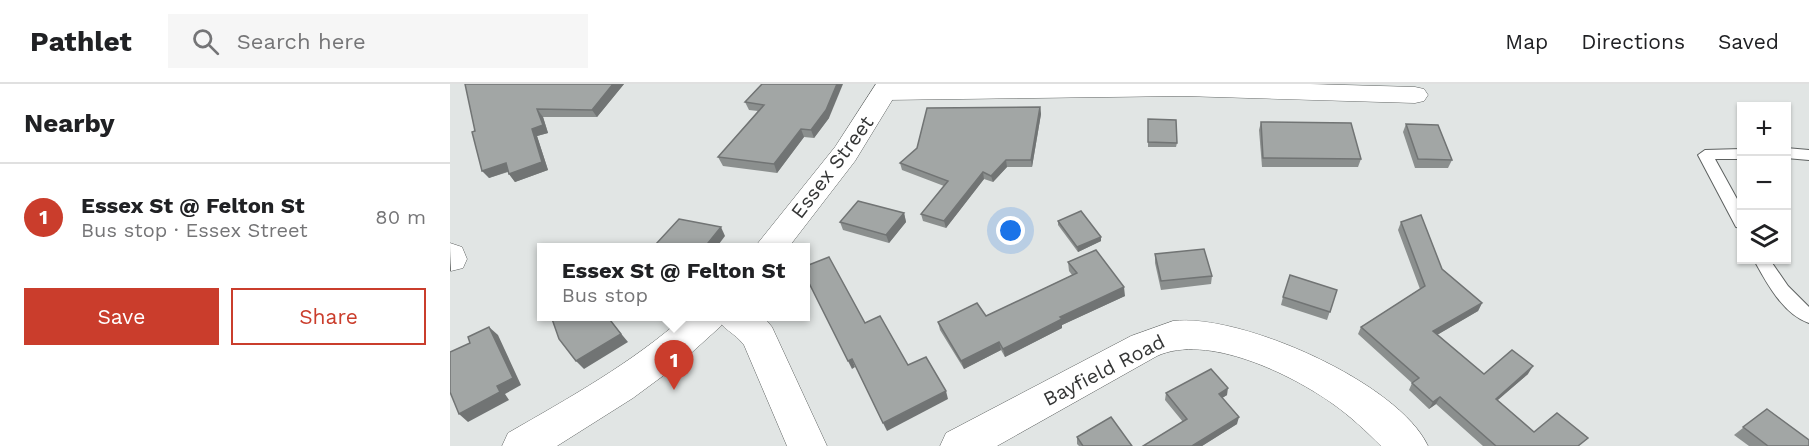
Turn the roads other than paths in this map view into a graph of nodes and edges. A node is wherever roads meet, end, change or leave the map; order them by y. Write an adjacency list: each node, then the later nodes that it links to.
1 (887, 88): 2 (street); 7 (street, Essex Street)
2 (1414, 95)
3 (1791, 153): 5 (lane)
4 (1737, 154): 6 (lane)
5 (1809, 155)
6 (1737, 214)
7 (774, 243)
8 (450, 255): 9 (street)
9 (451, 259)
10 (1764, 264): 11 (lane)
11 (1809, 316)
12 (703, 321): 14 (street)
13 (742, 321): 15 (street)
14 (522, 446)
15 (807, 446)
16 (960, 446): 17 (street, Bayfield Road)
17 (1408, 446)

